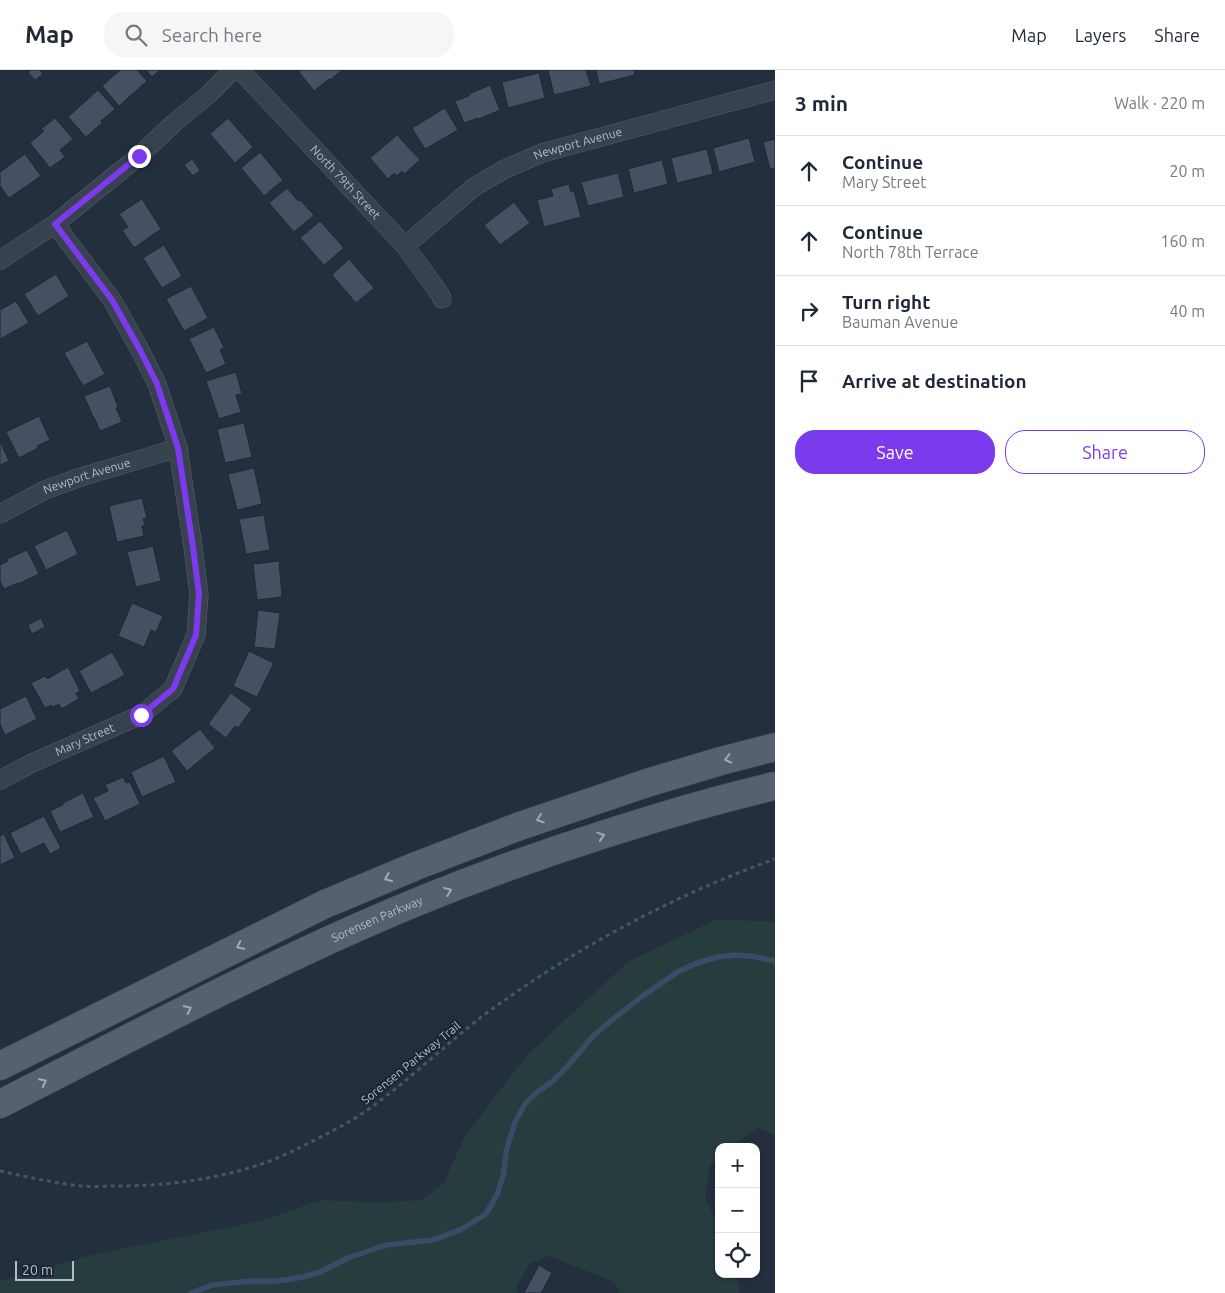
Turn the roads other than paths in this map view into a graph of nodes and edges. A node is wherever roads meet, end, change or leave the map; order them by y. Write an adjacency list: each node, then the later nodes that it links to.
1 (233, 70): 4 (street)
2 (240, 70): 5 (street, North 79th Street)
3 (775, 90): 5 (street, Newport Avenue)
4 (55, 224): 6 (street); 8 (street, Mary Street)
5 (405, 246): 7 (street, North 79th Street)
6 (0, 260)
7 (442, 300)
8 (178, 448): 9 (street, Newport Avenue); 11 (street, Mary Street)
9 (0, 514)
10 (775, 747): 13 (main road, one-way to 13)
11 (0, 780)
12 (775, 786): 14 (main road, Sorensen Parkway, one-way to 12)
13 (0, 1066)
14 (0, 1104)

